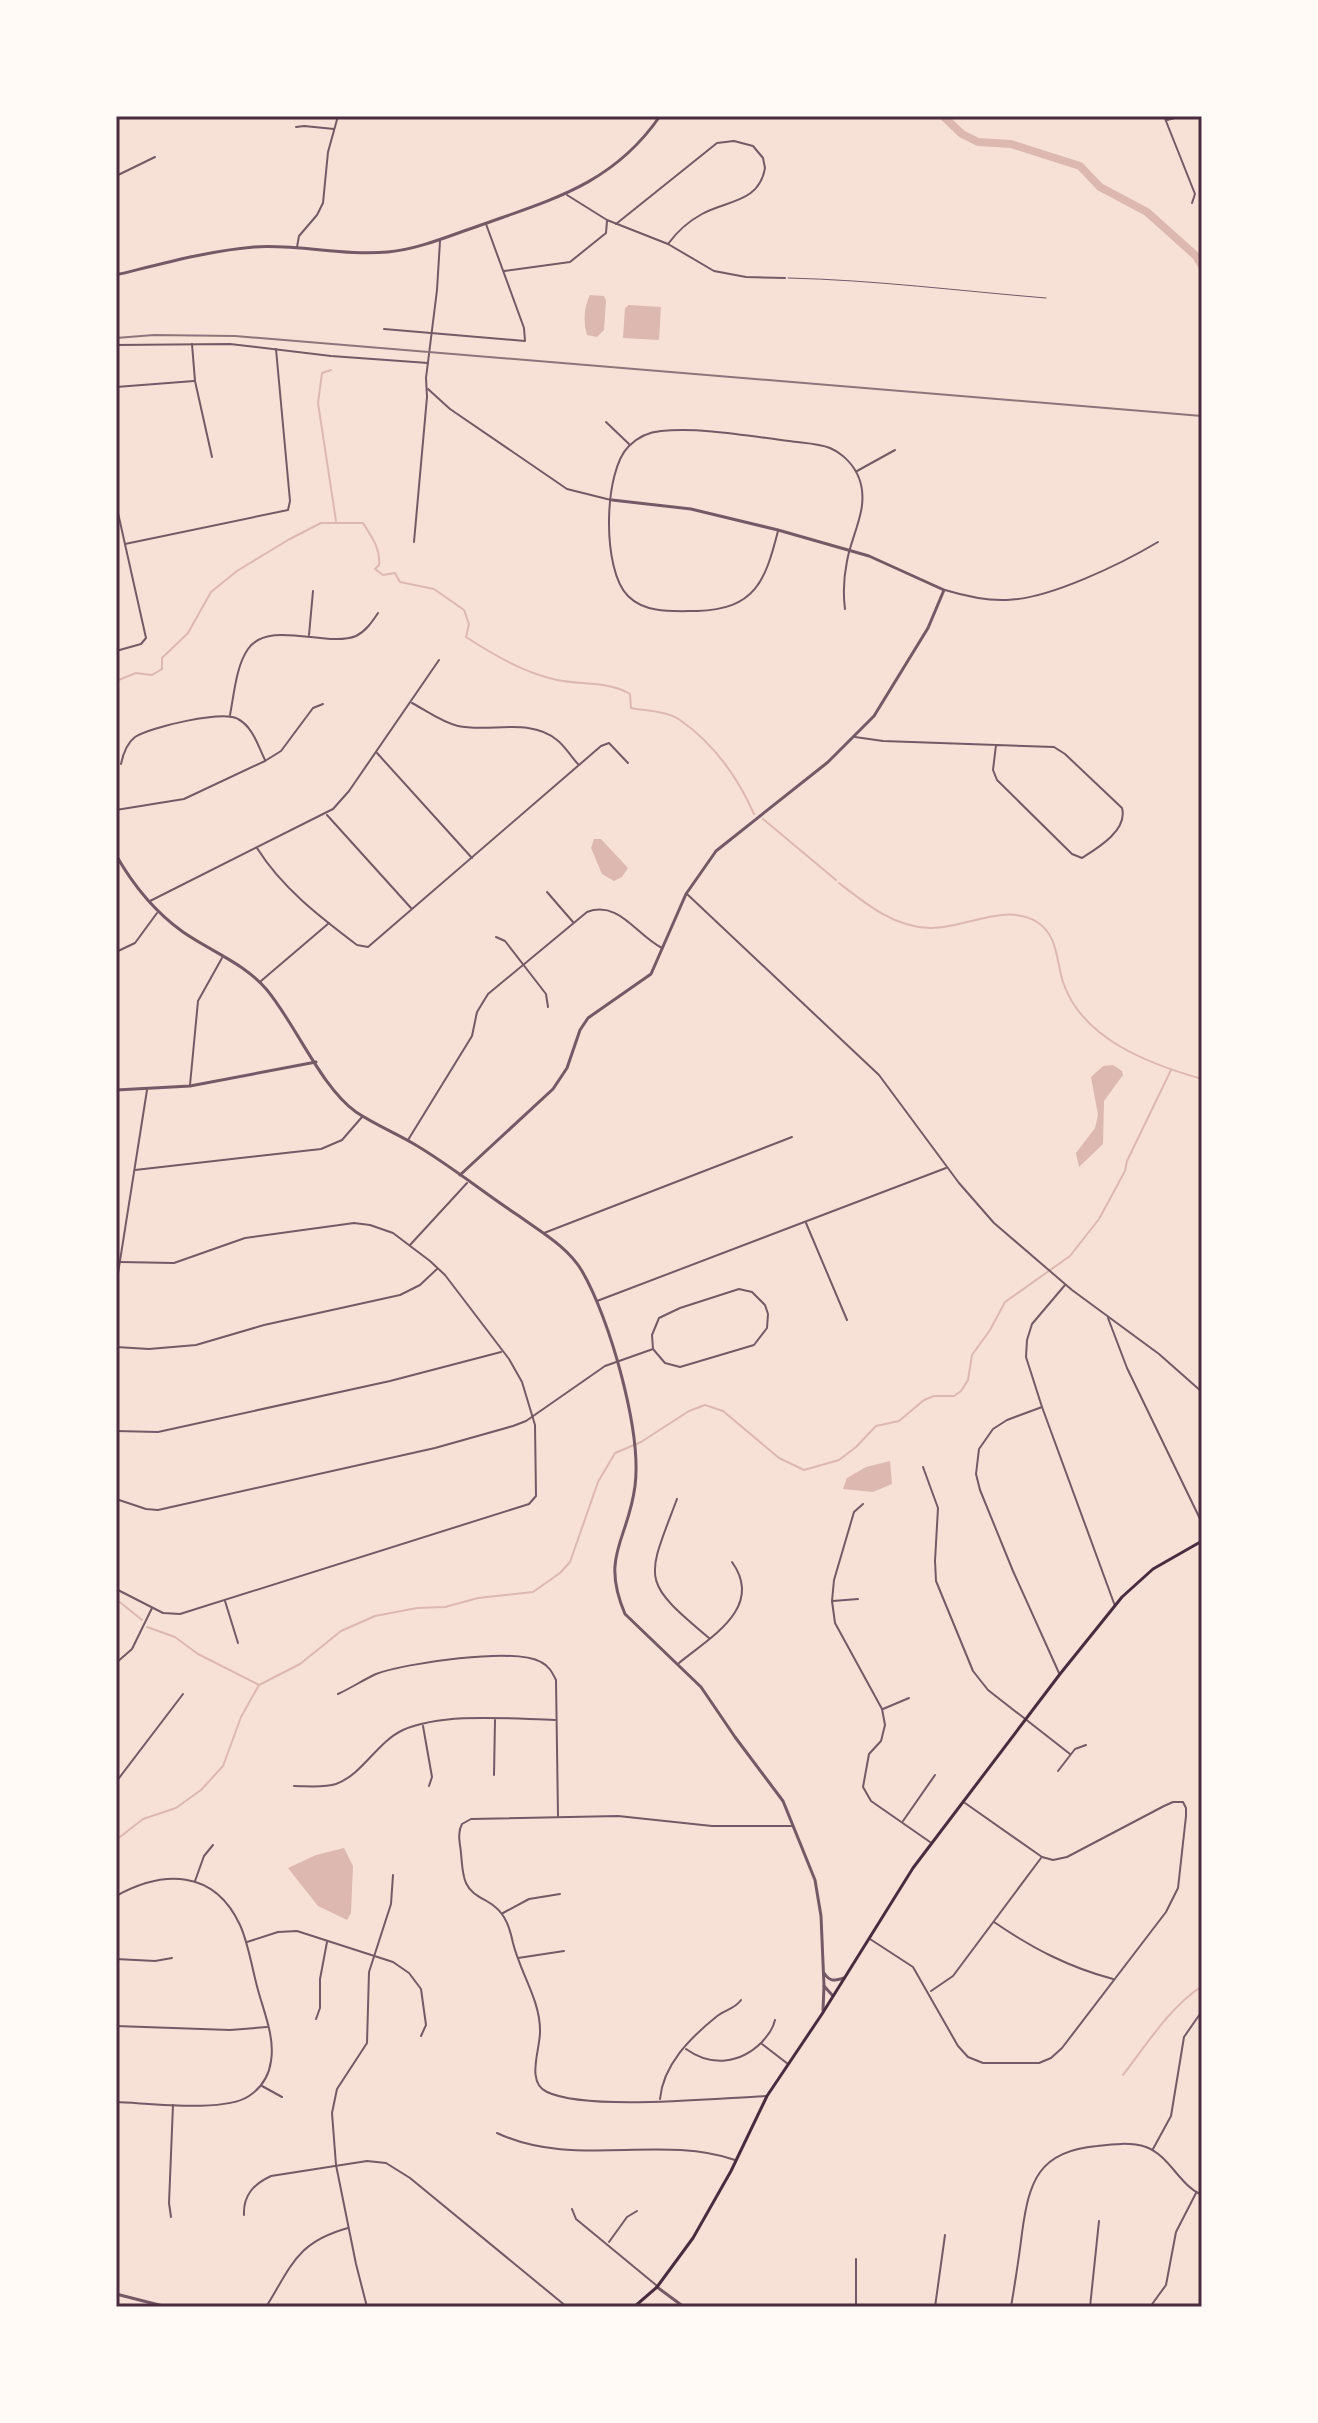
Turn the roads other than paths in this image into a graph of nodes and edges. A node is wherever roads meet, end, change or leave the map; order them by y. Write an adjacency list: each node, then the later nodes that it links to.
1 (338, 116): 6 (street)
2 (660, 116): 9 (street)
3 (1183, 116): 4 (street)
4 (1165, 118): 10 (street)
5 (296, 127): 6 (street)
6 (335, 129): 16 (street)
7 (155, 157): 8 (street)
8 (116, 176)
9 (567, 195): 11 (street); 12 (street)
10 (1192, 203)
11 (607, 220): 13 (street); 17 (street)
12 (486, 223): 14 (street); 17 (street)
13 (616, 224): 15 (street); 15 (street)
14 (440, 239): 16 (street); 22 (street)
15 (668, 244): 19 (street)
16 (297, 247): 18 (street)
17 (503, 271): 22 (street)
18 (116, 275)
19 (785, 278): 20 (lane)
20 (1046, 298)
21 (384, 329): 22 (street)
22 (432, 334): 26 (street)
23 (192, 343): 24 (street); 25 (street); 27 (street)
24 (116, 345)
25 (276, 349): 26 (street); 40 (street)
26 (428, 363): 29 (street)
27 (195, 381): 28 (street); 33 (street)
28 (116, 387)
29 (427, 388): 35 (street); 38 (street)
30 (606, 422): 31 (street)
31 (629, 445): 34 (street); 35 (street)
32 (895, 450): 34 (street)
33 (212, 457)
34 (856, 472): 41 (street)
35 (612, 500): 37 (street); 37 (street)
36 (116, 504): 40 (street)
37 (778, 530): 41 (street)
38 (414, 542)
39 (1158, 542): 42 (street)
40 (125, 544): 47 (street)
41 (850, 549): 42 (street); 44 (street)
42 (944, 590): 52 (street)
43 (313, 591): 46 (street)
44 (845, 609)
45 (378, 613): 46 (street)
46 (309, 636): 51 (street)
47 (116, 651)
48 (439, 660): 49 (street)
49 (411, 702): 54 (street); 58 (street)
50 (323, 704): 55 (street)
51 (230, 715): 55 (street); 57 (street)
52 (855, 737): 53 (street); 65 (street)
53 (996, 745): 53 (street)
54 (377, 752): 60 (street); 63 (street)
55 (265, 761): 59 (street)
56 (628, 763): 58 (street)
57 (121, 764)
58 (579, 765): 63 (street)
59 (116, 810)
60 (326, 814): 61 (street); 67 (street)
61 (257, 848): 66 (street); 69 (street)
62 (116, 855): 66 (street)
63 (472, 858): 67 (street)
64 (547, 892): 70 (street)
65 (686, 894): 72 (street); 85 (street)
66 (149, 901): 68 (street)
67 (412, 910): 69 (street)
68 (158, 911): 73 (street); 74 (street)
69 (330, 922): 76 (street)
70 (574, 923): 72 (street); 75 (street)
71 (496, 937): 75 (street)
72 (663, 949): 87 (street)
73 (116, 952)
74 (224, 956): 76 (street); 79 (street)
75 (523, 964): 77 (street); 84 (street)
76 (260, 982): 78 (street)
77 (548, 1007)
78 (316, 1062): 79 (street); 82 (street)
79 (190, 1086): 81 (street)
80 (116, 1090): 81 (street)
81 (147, 1090): 86 (street)
82 (362, 1116): 84 (street); 86 (street)
83 (792, 1137): 90 (street)
84 (408, 1141): 87 (street)
85 (947, 1167): 89 (street); 94 (street)
86 (135, 1170): 92 (street)
87 (460, 1175): 88 (street)
88 (468, 1182): 90 (street); 91 (street)
89 (805, 1222): 96 (street); 98 (street)
90 (543, 1233): 96 (street)
91 (410, 1245): 92 (street); 93 (street)
92 (120, 1262): 95 (street)
93 (438, 1268): 99 (street); 101 (street)
94 (1065, 1284): 97 (street); 104 (street)
95 (116, 1286)
96 (596, 1302): 102 (street)
97 (1108, 1318): 103 (street); 111 (street)
98 (847, 1320)
99 (116, 1347)
100 (653, 1349): 100 (street); 102 (street)
101 (504, 1352): 105 (street); 106 (street)
102 (617, 1361): 105 (street); 123 (street)
103 (1202, 1392)
104 (1042, 1407): 118 (street); 124 (street)
105 (534, 1415): 108 (street); 115 (street)
106 (116, 1431)
107 (923, 1467): 131 (street)
108 (116, 1499)
109 (677, 1499): 120 (street)
110 (863, 1504): 117 (street)
111 (1202, 1523)
112 (1202, 1541): 118 (main road)
113 (732, 1562): 120 (street)
114 (116, 1589): 119 (street)
115 (224, 1599): 119 (street); 121 (street)
116 (858, 1599): 117 (street)
117 (832, 1601): 128 (street)
118 (1115, 1606): 124 (main road)
119 (152, 1608): 122 (street)
120 (709, 1638): 123 (street)
121 (238, 1643)
122 (116, 1663)
123 (679, 1663): 144 (street)
124 (1060, 1674): 131 (main road)
125 (183, 1694): 138 (street)
126 (338, 1694): 130 (street)
127 (909, 1698): 128 (street)
128 (882, 1709): 143 (street)
129 (495, 1719): 130 (street); 132 (street); 136 (street)
130 (556, 1720): 142 (street)
131 (1025, 1720): 134 (street); 141 (main road)
132 (423, 1725): 139 (street); 140 (street)
133 (1086, 1745): 134 (street)
134 (1070, 1754): 135 (street)
135 (1058, 1771)
136 (494, 1775)
137 (935, 1775): 143 (street)
138 (116, 1782)
139 (294, 1786)
140 (429, 1786)
141 (962, 1801): 145 (main road); 147 (street)
142 (558, 1817): 144 (street); 152 (street)
143 (902, 1822): 145 (street)
144 (794, 1826): 162 (street)
145 (931, 1843): 154 (main road)
146 (213, 1845): 149 (street)
147 (1042, 1857): 153 (street); 164 (street)
148 (393, 1875): 158 (street)
149 (195, 1882): 151 (street); 156 (street)
150 (560, 1894): 152 (street)
151 (116, 1896)
152 (501, 1913): 160 (street)
153 (994, 1922): 164 (street); 166 (street)
154 (869, 1938): 163 (main road); 166 (street)
155 (328, 1941): 156 (street); 158 (street); 171 (street)
156 (245, 1942): 174 (street)
157 (564, 1951): 160 (street)
158 (373, 1955): 175 (street); 188 (street)
159 (172, 1958): 161 (street)
160 (517, 1958): 182 (street)
161 (116, 1959)
162 (823, 1973): 163 (street); 165 (street)
163 (844, 1978): 167 (main road)
164 (1114, 1979): 166 (street)
165 (824, 1986): 167 (street); 170 (street)
166 (929, 1993)
167 (833, 1996): 170 (main road)
168 (741, 2000): 177 (street)
169 (1202, 2011): 186 (street)
170 (822, 2014): 178 (main road)
171 (316, 2019)
172 (775, 2020): 176 (street)
173 (116, 2026): 174 (street)
174 (268, 2027): 179 (street)
175 (421, 2036)
176 (761, 2043): 177 (street); 178 (street)
177 (685, 2048): 182 (street)
178 (788, 2064): 180 (main road)
179 (261, 2085): 181 (street); 184 (street)
180 (767, 2096): 182 (street); 187 (main road)
181 (282, 2097)
182 (660, 2100)
183 (116, 2102): 184 (street)
184 (173, 2104): 194 (street)
185 (497, 2133): 187 (street)
186 (1153, 2150): 189 (street); 210 (street)
187 (736, 2160): 200 (main road)
188 (336, 2165): 193 (street); 196 (street); 205 (street)
189 (1196, 2192): 190 (street); 212 (street)
190 (1202, 2195)
191 (572, 2209): 198 (street)
192 (637, 2211): 198 (street)
193 (244, 2215)
194 (171, 2217)
195 (1099, 2221): 211 (street)
196 (348, 2228): 203 (street); 204 (street)
197 (945, 2235): 209 (street)
198 (607, 2244): 200 (street)
199 (856, 2259): 208 (street)
200 (657, 2287): 206 (main road); 207 (street)
201 (116, 2294): 202 (street)
202 (167, 2307)
203 (266, 2307)
204 (367, 2307)
205 (567, 2307)
206 (634, 2307)
207 (684, 2307)
208 (856, 2307)
209 (935, 2307)
210 (1011, 2307)
211 (1090, 2307)
212 (1150, 2307)

